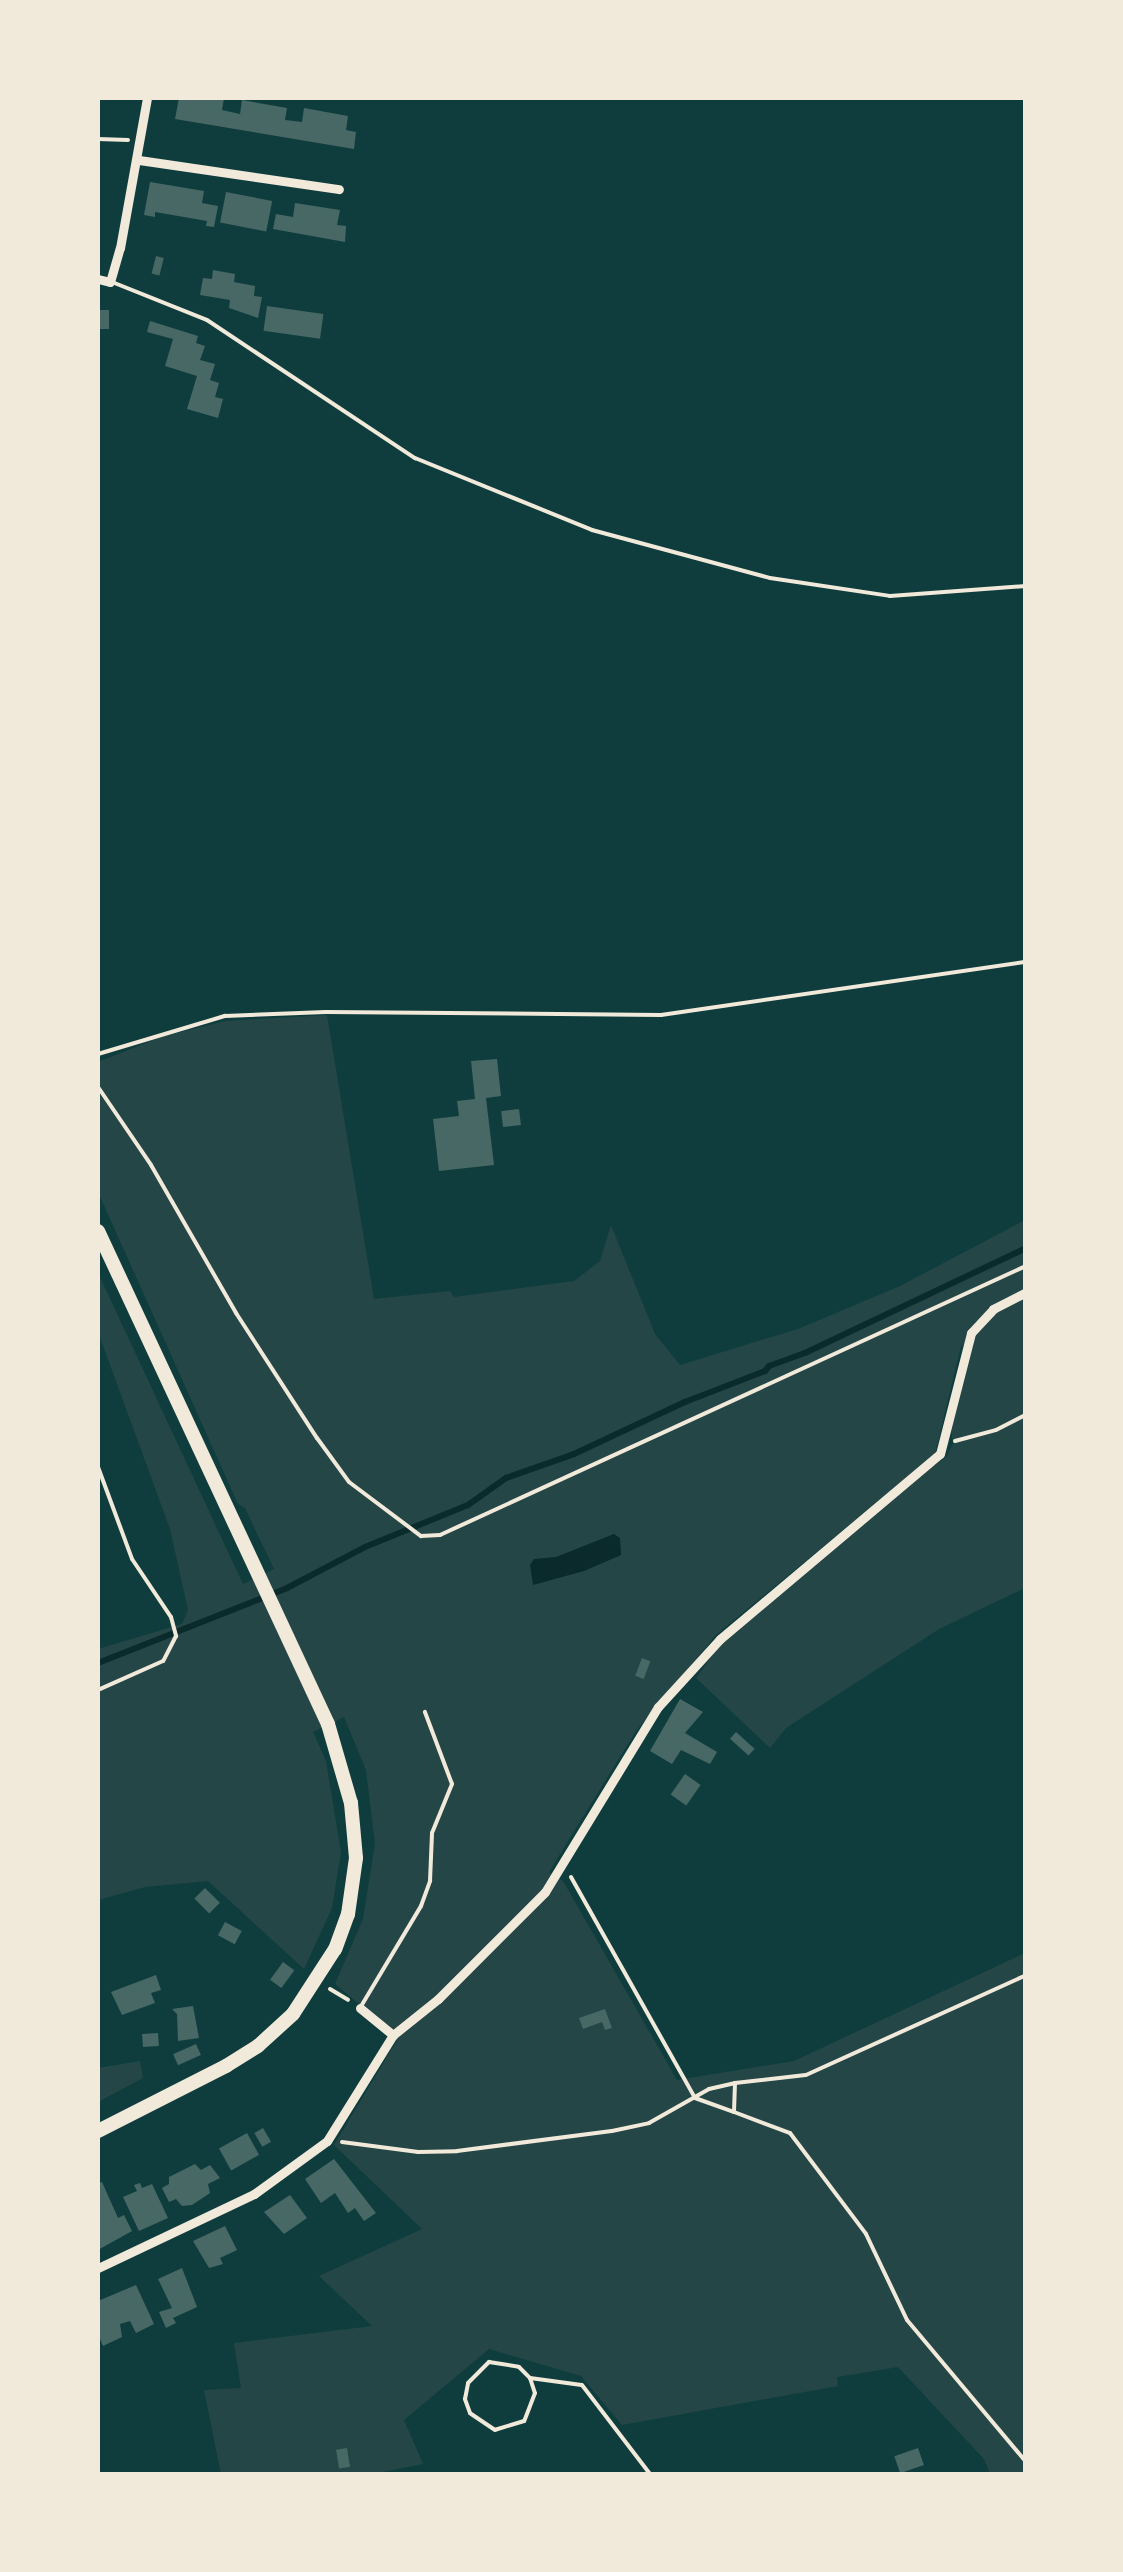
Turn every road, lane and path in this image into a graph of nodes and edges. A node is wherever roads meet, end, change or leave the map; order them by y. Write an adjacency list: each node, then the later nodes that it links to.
1 (147, 98): 3 (street)
2 (98, 138): 3 (path)
3 (142, 140): 4 (street)
4 (138, 160): 5 (street); 7 (street)
5 (339, 189)
6 (98, 279): 7 (street)
7 (110, 282): 8 (lane)
8 (1026, 586)
9 (1026, 962): 10 (lane)
10 (98, 1054)
11 (98, 1087): 13 (path)
12 (98, 1231): 22 (main road)
13 (1026, 1266)
14 (1026, 1292): 16 (street)
15 (1026, 1415): 16 (path)
16 (945, 1443): 20 (street)
17 (98, 1467): 18 (path)
18 (98, 1690)
19 (426, 1712): 23 (lane)
20 (564, 1864): 24 (street); 26 (path)
21 (1026, 1975): 25 (path)
22 (318, 1981): 23 (path); 28 (main road)
23 (360, 2008): 24 (street)
24 (393, 2034): 29 (street)
25 (734, 2083): 26 (path); 27 (path)
26 (695, 2098): 27 (path); 29 (path)
27 (734, 2112): 32 (path)
28 (98, 2131)
29 (327, 2141): 30 (street)
30 (98, 2268)
31 (530, 2378): 31 (path); 33 (path)
32 (1026, 2462)
33 (650, 2474)

